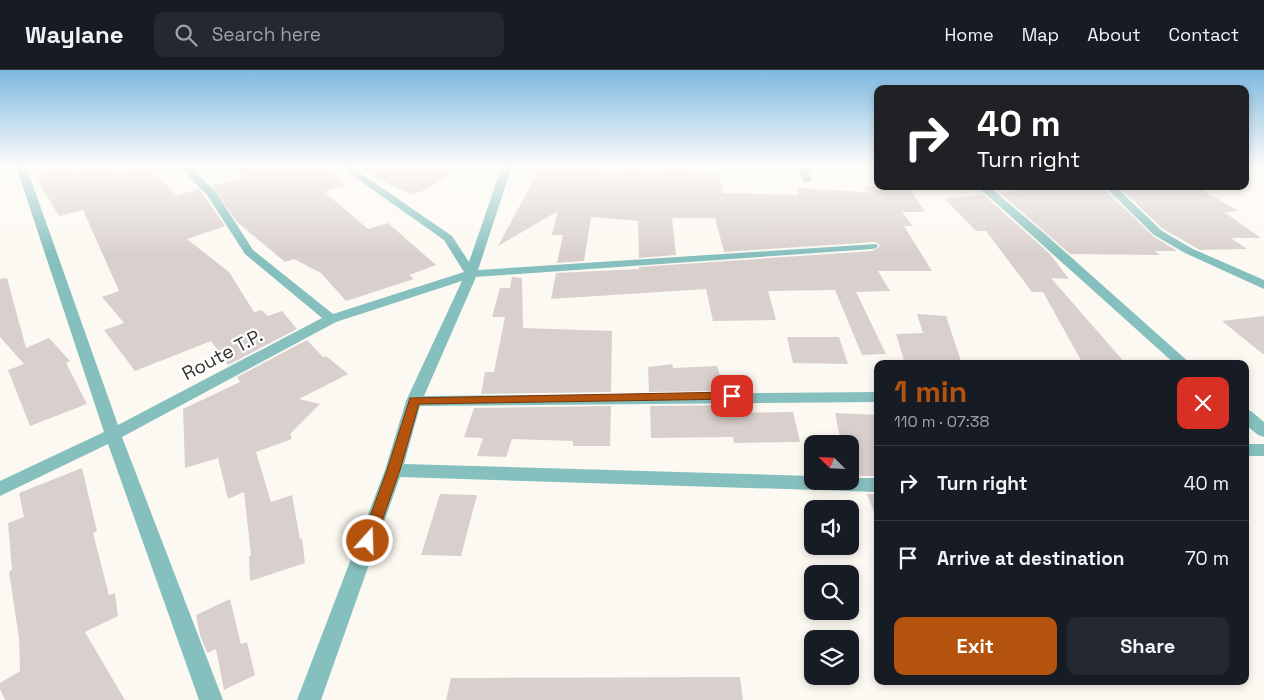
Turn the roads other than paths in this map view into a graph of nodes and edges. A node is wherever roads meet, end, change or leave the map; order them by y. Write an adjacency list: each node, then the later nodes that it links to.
1 (31, 195): 16 (street)
2 (213, 195): 10 (street)
3 (386, 195): 8 (street)
4 (497, 195): 8 (street)
5 (991, 195): 11 (street)
6 (1119, 195): 9 (street)
7 (872, 246): 8 (street, Route T.P.)
8 (471, 274): 10 (street, Route T.P.); 13 (street)
9 (1264, 285)
10 (331, 319): 16 (street, Route T.P.)
11 (1179, 360)
12 (874, 397): 13 (street)
13 (414, 401): 19 (street)
14 (1249, 418): 15 (street)
15 (1264, 431)
16 (113, 435): 21 (street, Route T.P.); 22 (street)
17 (1249, 450): 18 (street)
18 (1264, 450)
19 (394, 470): 20 (street); 23 (street)
20 (874, 485)
21 (0, 489)
22 (211, 700)
23 (309, 700)

